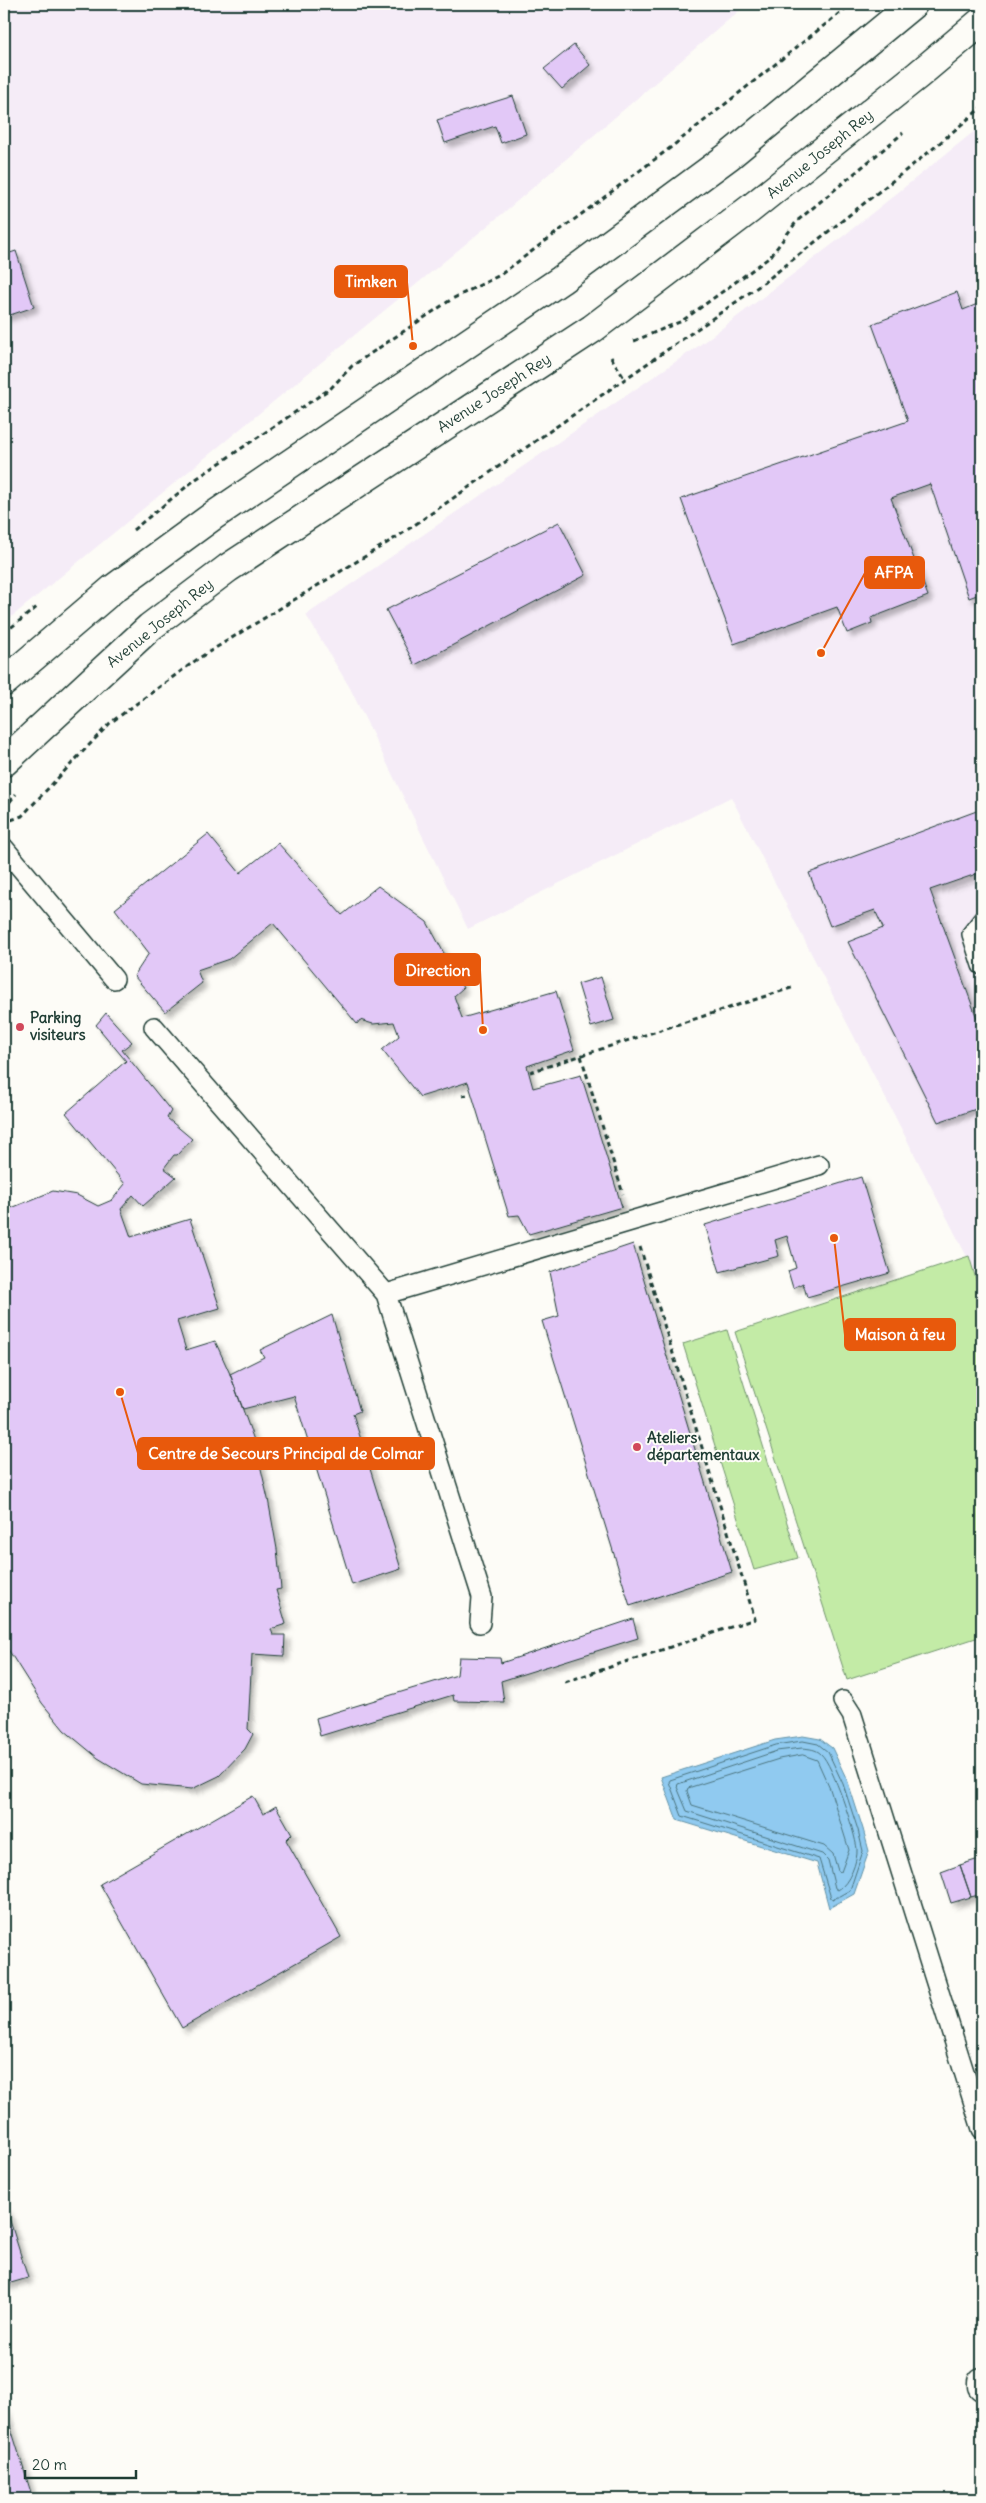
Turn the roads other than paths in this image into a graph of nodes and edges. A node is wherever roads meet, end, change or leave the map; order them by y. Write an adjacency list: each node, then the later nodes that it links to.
1 (913, 4): 3 (main road)
2 (982, 21): 4 (main road, Avenue Joseph Rey)
3 (4, 682)
4 (4, 762)
5 (5, 851): 8 (lane)
6 (982, 921): 7 (lane)
7 (982, 965)
8 (114, 979)
9 (154, 1027): 11 (lane)
10 (819, 1165): 11 (lane)
11 (386, 1294): 12 (lane)
12 (480, 1622)
13 (843, 1701): 14 (lane)
14 (982, 2129)

